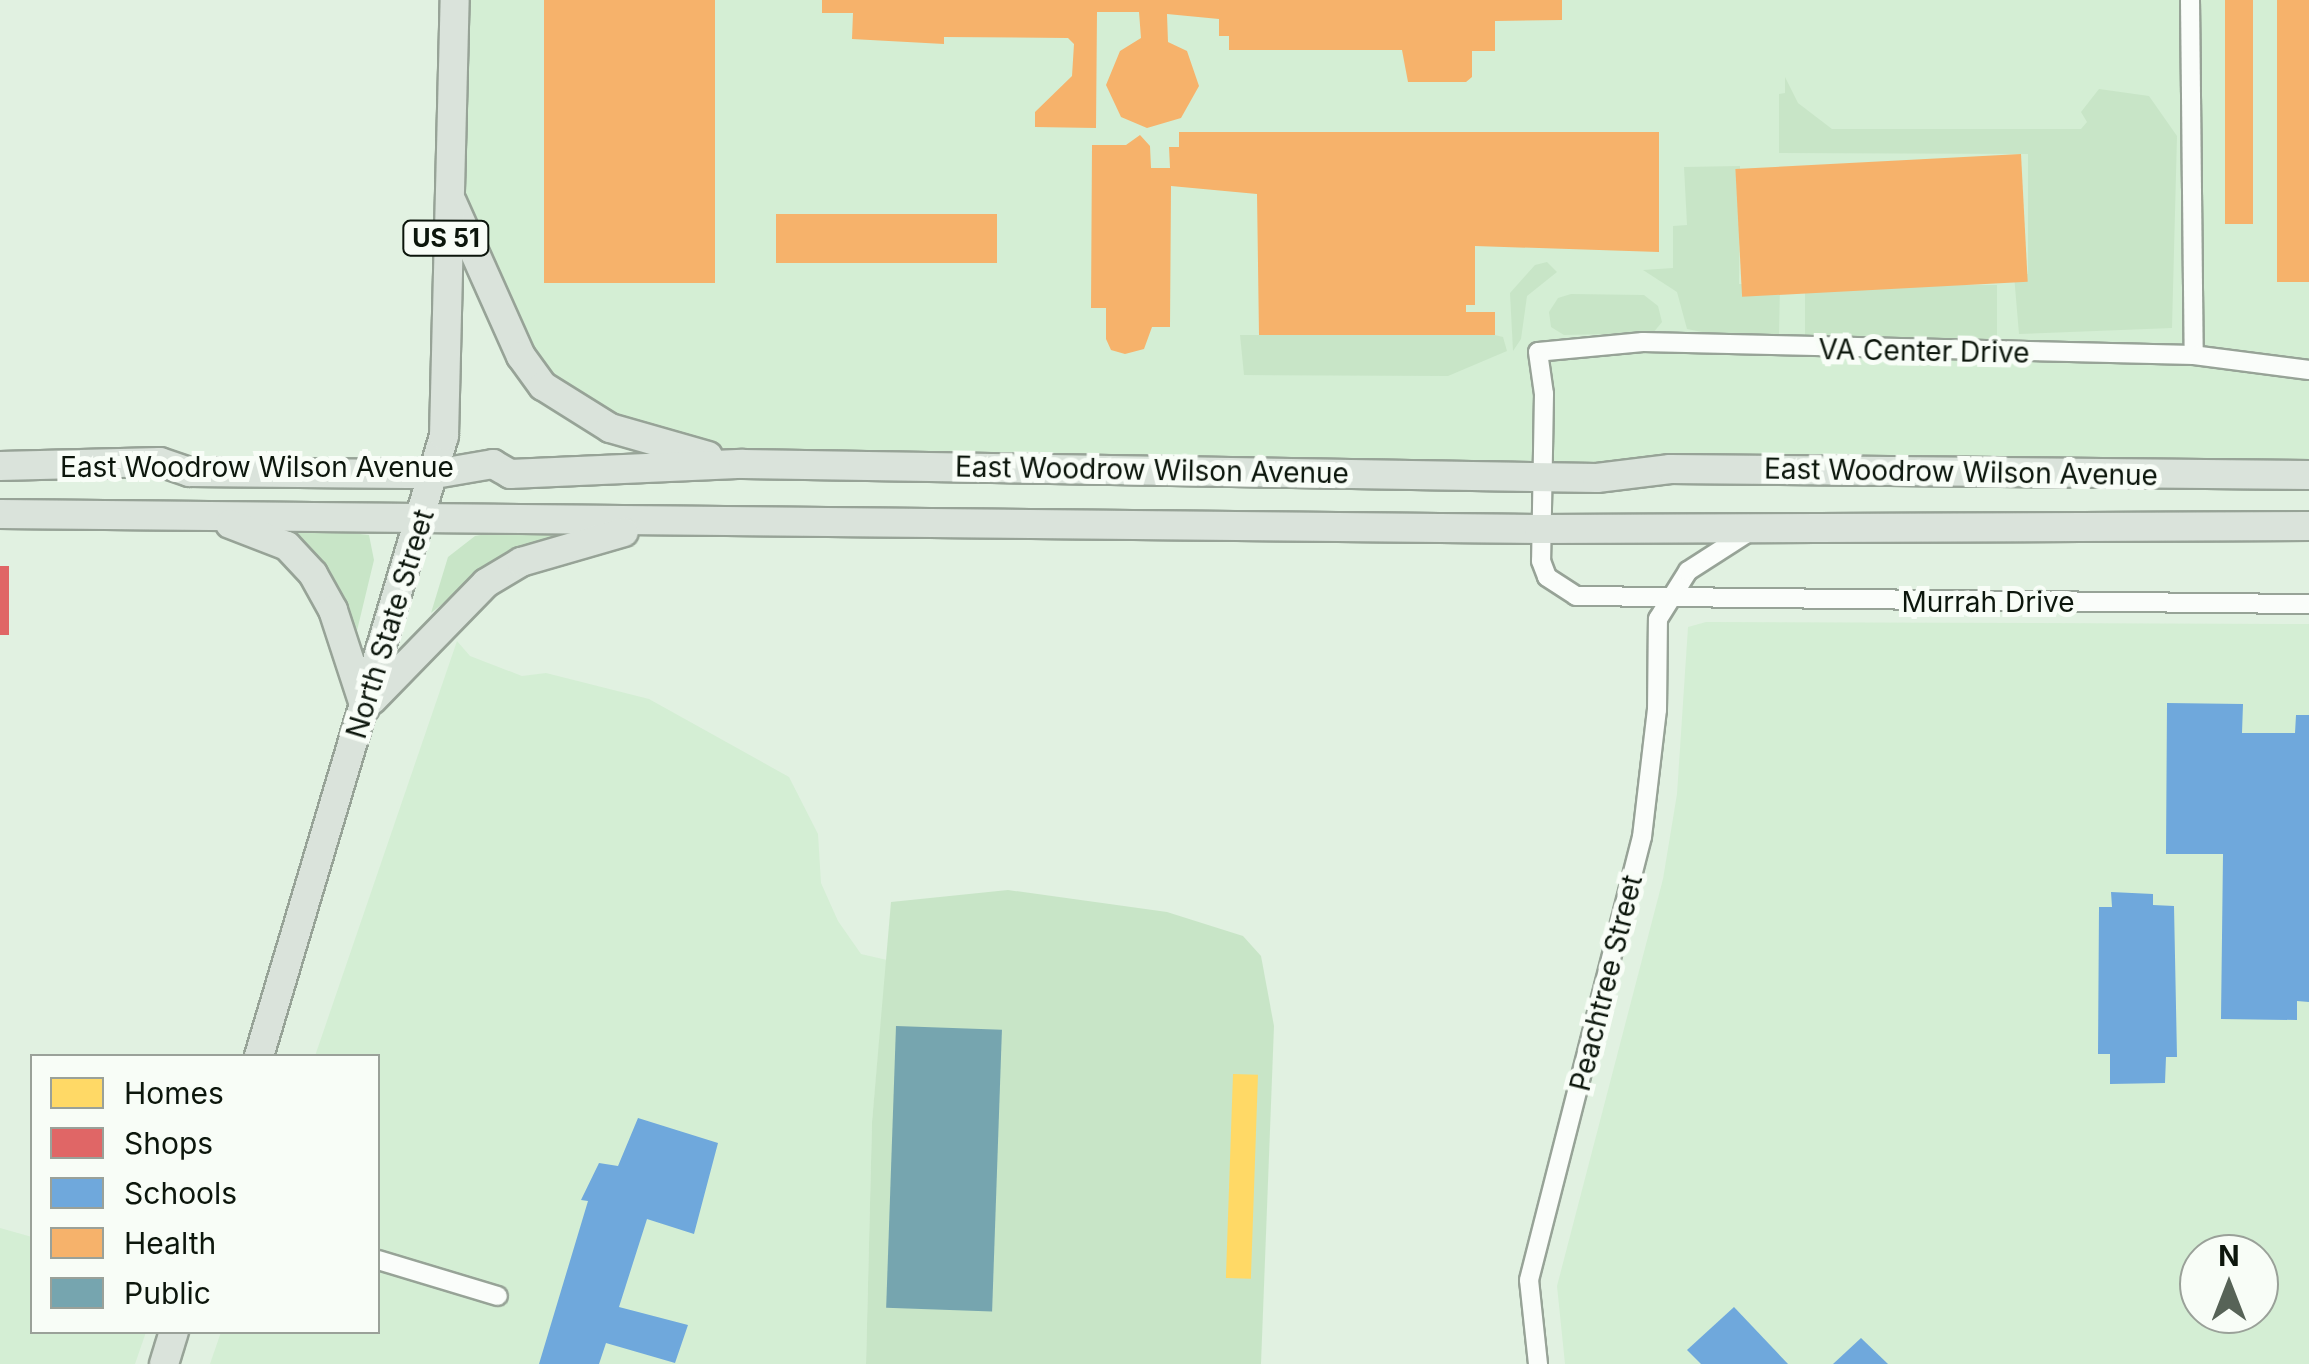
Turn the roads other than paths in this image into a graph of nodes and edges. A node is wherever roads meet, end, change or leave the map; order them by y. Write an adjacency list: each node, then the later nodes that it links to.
1 (456, 0): 3 (main road, North State Street / US 51)
2 (2190, 0): 4 (street)
3 (446, 190): 6 (main road); 8 (main road, North State Street / US 51)
4 (2194, 355): 5 (street, VA Center Drive); 10 (street, VA Center Drive)
5 (2309, 370)
6 (744, 464): 8 (main road, East Woodrow Wilson Avenue); 10 (main road, East Woodrow Wilson Avenue)
7 (0, 466): 8 (main road, East Woodrow Wilson Avenue)
8 (435, 474): 13 (main road, North State Street / US 51)
9 (2309, 475): 10 (main road, East Woodrow Wilson Avenue)
10 (1539, 477): 17 (street)
11 (0, 514): 12 (main road, East Woodrow Wilson Avenue)
12 (181, 515): 13 (main road, East Woodrow Wilson Avenue); 20 (main road)
13 (424, 516): 14 (main road, East Woodrow Wilson Avenue); 20 (main road, North State Street / US 51)
14 (673, 522): 17 (main road, East Woodrow Wilson Avenue); 20 (main road)
15 (1760, 525): 16 (main road, East Woodrow Wilson Avenue); 17 (main road, East Woodrow Wilson Avenue); 18 (street)
16 (2309, 526)
17 (1539, 530): 18 (street)
18 (1668, 599): 19 (street, Murrah Drive); 26 (street, Peachtree Street)
19 (2309, 604)
20 (365, 708): 21 (main road, North State Street / US 51)
21 (260, 1054)
22 (380, 1261): 23 (street)
23 (498, 1296)
24 (173, 1334): 25 (main road)
25 (164, 1364)
26 (1538, 1364)

